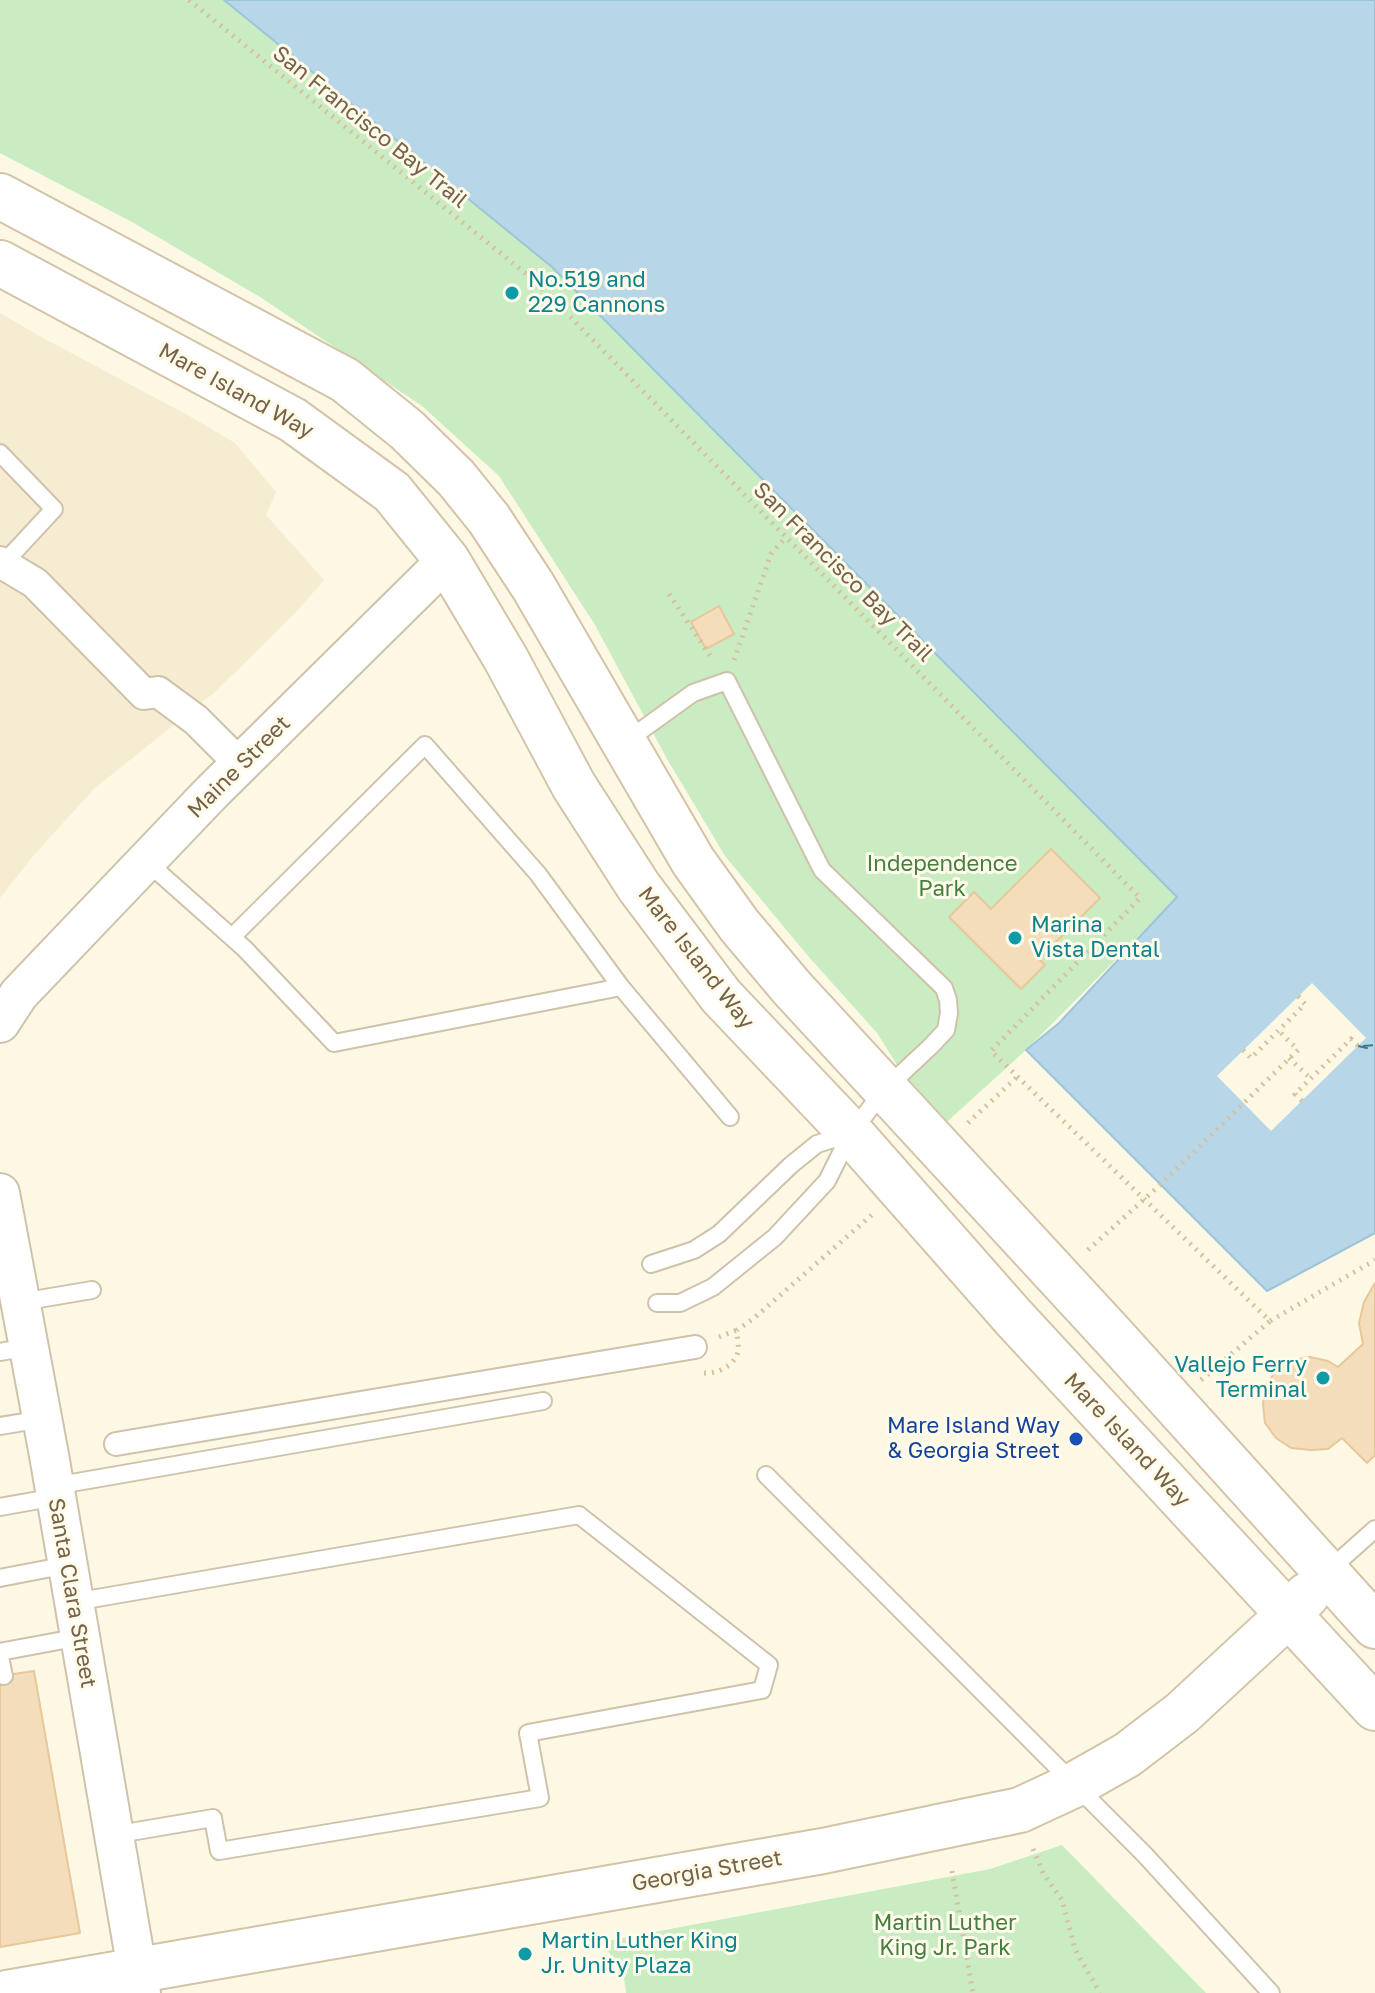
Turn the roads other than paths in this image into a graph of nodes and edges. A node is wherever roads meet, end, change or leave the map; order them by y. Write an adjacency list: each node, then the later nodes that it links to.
1 (0, 196): 4 (main road)
2 (0, 263): 5 (main road, Mare Island Way)
3 (0, 453): 6 (lane)
4 (489, 519): 5 (main road, Maine Street); 7 (main road)
5 (447, 560): 8 (street, Maine Street); 15 (main road, Mare Island Way)
6 (2, 563): 8 (street)
7 (624, 743): 13 (main road); 13 (lane)
8 (241, 765): 9 (street, Maine Street)
9 (146, 861): 10 (lane); 12 (street, Maine Street)
10 (232, 937): 11 (lane); 11 (lane)
11 (621, 987): 14 (lane)
12 (0, 1023)
13 (885, 1089): 15 (lane); 31 (main road)
14 (730, 1117)
15 (851, 1133): 17 (lane); 20 (lane); 34 (main road, Mare Island Way)
16 (0, 1193): 19 (street, Santa Clara Street)
17 (651, 1264)
18 (92, 1290): 19 (lane)
19 (21, 1302): 22 (street, Santa Clara Street)
20 (657, 1303)
21 (695, 1347): 26 (street)
22 (14, 1349): 24 (street, Santa Clara Street)
23 (543, 1401): 28 (lane)
24 (42, 1419): 25 (lane); 28 (street, Santa Clara Street)
25 (0, 1426)
26 (116, 1444)
27 (766, 1475): 39 (lane)
28 (55, 1492): 29 (lane); 33 (street, Santa Clara Street)
29 (0, 1507)
30 (1375, 1529): 31 (lane)
31 (1327, 1572): 34 (main road, Georgia Street); 35 (main road)
32 (0, 1578): 33 (lane)
33 (74, 1601): 36 (lane); 40 (street, Santa Clara Street); 40 (lane)
34 (1288, 1615): 38 (main road, Mare Island Way); 39 (main road, Georgia Street)
35 (1375, 1626)
36 (0, 1655): 37 (lane)
37 (4, 1676)
38 (1375, 1708)
39 (1074, 1785): 41 (main road, Georgia Street); 43 (lane)
40 (113, 1835): 41 (street, Santa Clara Street)
41 (139, 1982): 42 (main road, Georgia Street)
42 (7, 1993)
43 (1271, 1993)

